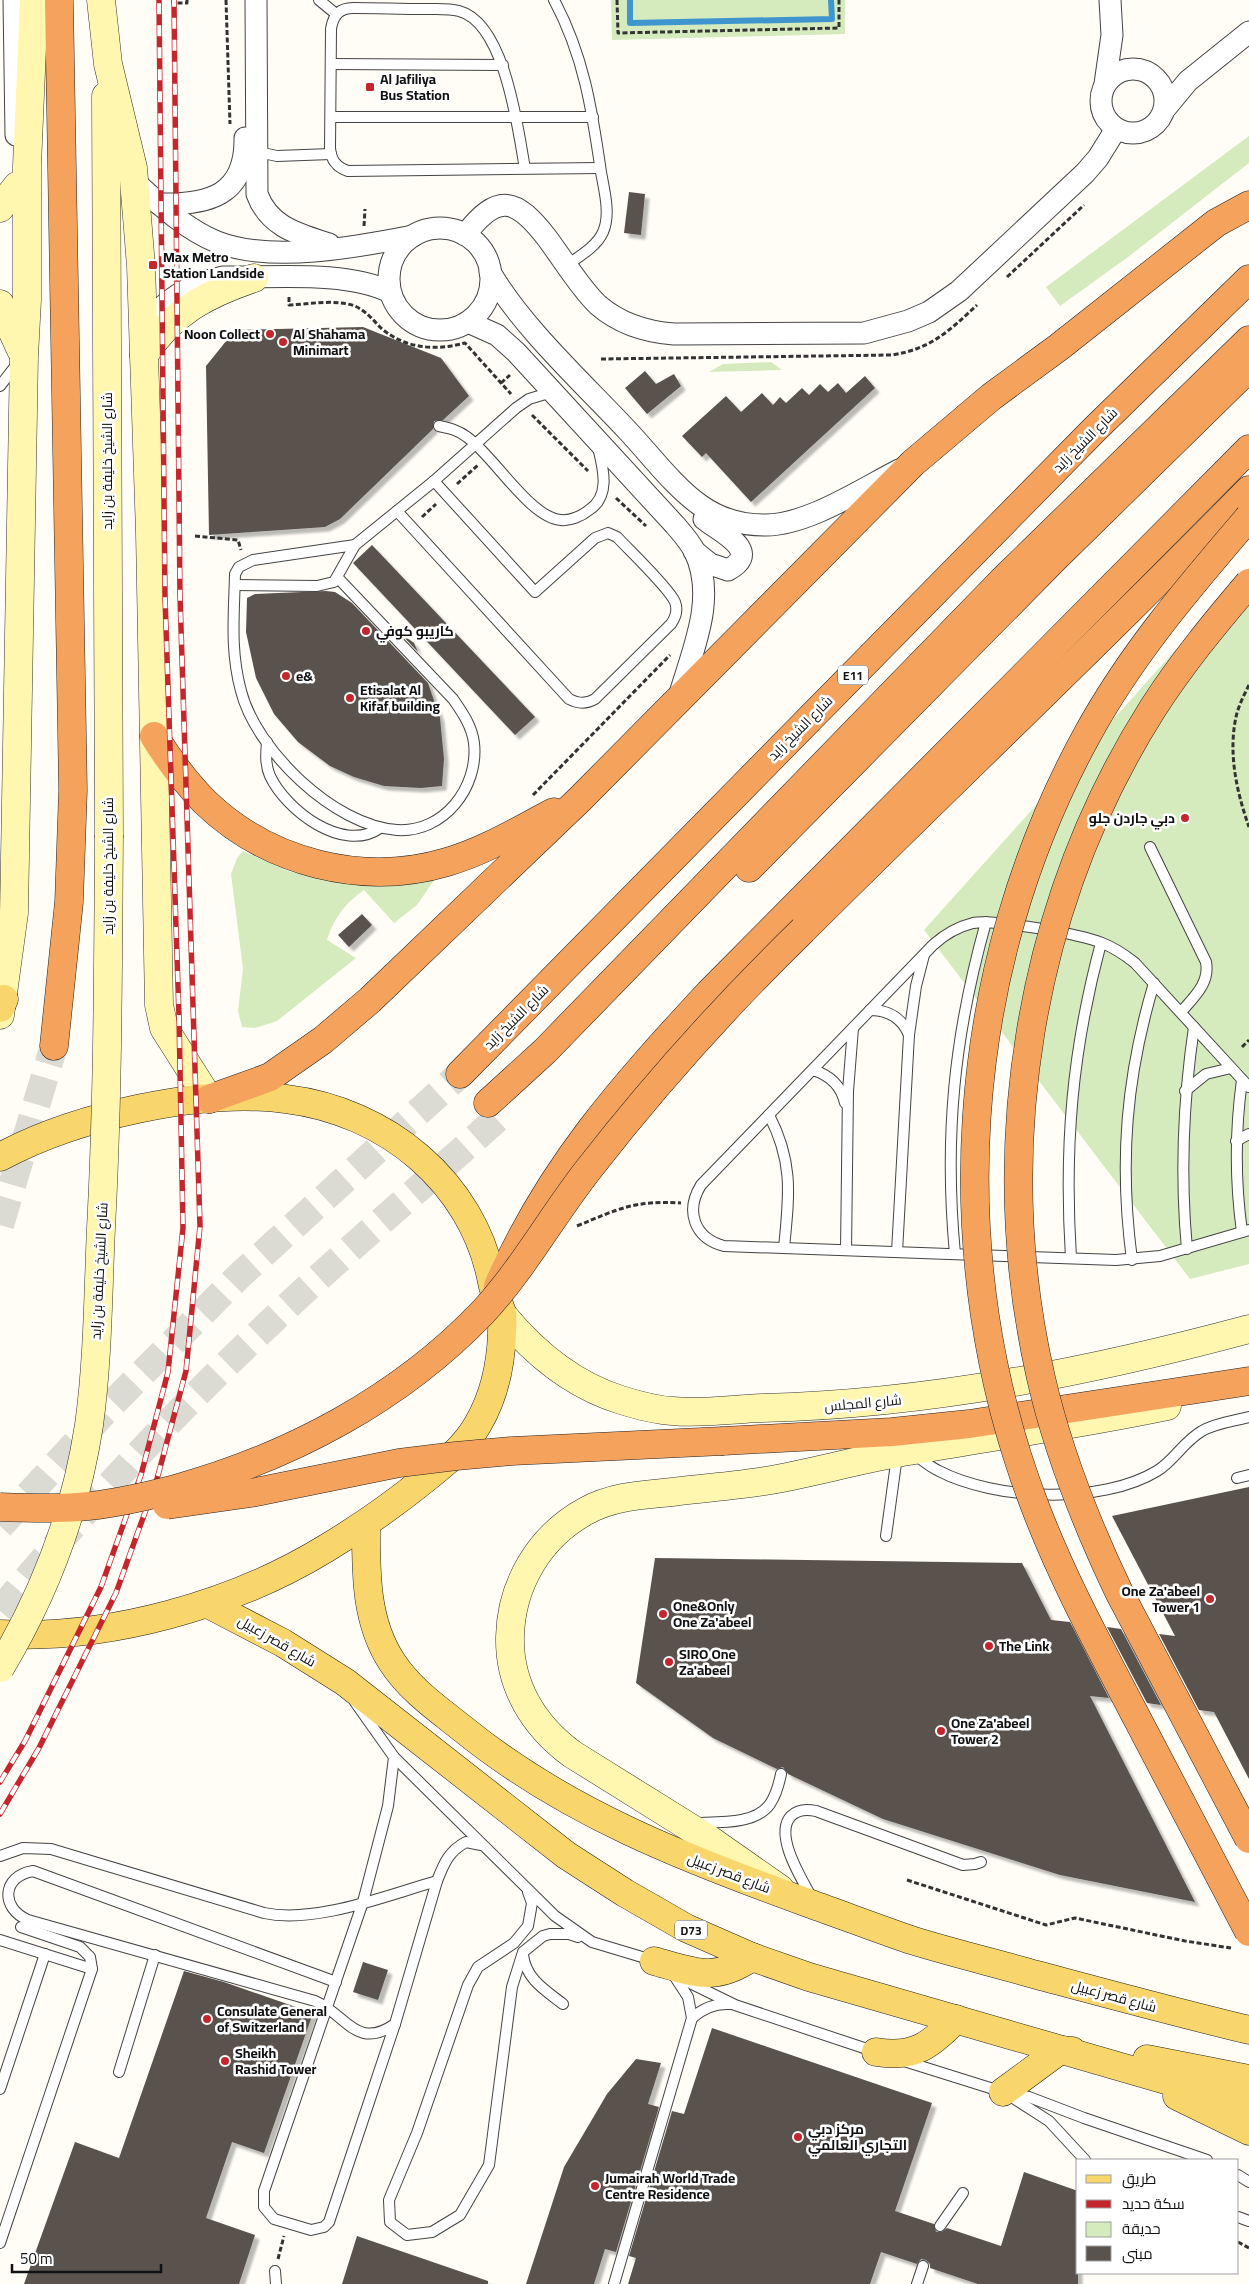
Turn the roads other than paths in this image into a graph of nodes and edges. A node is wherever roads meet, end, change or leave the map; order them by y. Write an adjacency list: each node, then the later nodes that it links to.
1 (14, 0): 30 (street)
2 (34, 0): 42 (main road)
3 (59, 0): 84 (highway)
4 (101, 0): 13 (main road, شارع الشيخ خليفة بن زايد)
5 (243, 0): 31 (street)
6 (256, 0): 25 (street)
7 (319, 0): 10 (lane)
8 (554, 0): 23 (lane)
9 (1110, 0): 12 (street)
10 (336, 14): 14 (lane); 15 (lane)
11 (1249, 32): 17 (street)
12 (1112, 35): 16 (street); 19 (street)
13 (105, 46): 29 (main road, شارع الشيخ خليفة بن زايد); 118 (main road, شارع الشيخ خليفة بن زايد, bridge)
14 (331, 64): 15 (lane); 22 (lane)
15 (503, 65): 21 (lane)
16 (1131, 69): 18 (street); 19 (street)
17 (1198, 72): 18 (street); 20 (street)
18 (1155, 78): 20 (street)
19 (1105, 84): 24 (street)
20 (1164, 110): 24 (street)
21 (516, 116): 22 (lane); 23 (lane); 28 (lane)
22 (331, 117): 26 (lane)
23 (592, 117): 27 (lane)
24 (1116, 129): 37 (street)
25 (258, 152): 26 (lane); 36 (street)
26 (330, 154): 28 (lane)
27 (600, 168): 28 (lane); 37 (lane)
28 (525, 169)
29 (134, 181): 31 (street); 45 (main road, شارع الشيخ خليفة بن زايد)
30 (17, 186): 33 (main road); 42 (main road)
31 (159, 204): 36 (street)
32 (1249, 205): 56 (highway)
33 (0, 208)
34 (465, 235): 35 (street); 37 (street); 38 (street)
35 (413, 236): 36 (street); 41 (street)
36 (341, 248)
37 (567, 264)
38 (490, 272): 44 (street); 59 (street)
39 (254, 278): 41 (street); 45 (street); 47 (main road)
40 (1249, 279): 87 (highway, شارع الشيخ زايد / E11)
41 (390, 292): 44 (street)
42 (27, 300): 48 (main road)
43 (0, 304): 48 (main road)
44 (468, 322): 51 (street)
45 (143, 328): 47 (main road, شارع الشيخ خليفة بن زايد)
46 (1249, 340): 49 (highway)
47 (144, 355): 68 (main road, شارع الشيخ خليفة بن زايد)
48 (24, 356): 50 (lane); 73 (main road)
49 (1249, 368)
50 (0, 386)
51 (552, 392): 53 (street); 54 (lane)
52 (439, 426): 54 (lane)
53 (597, 441): 54 (lane); 63 (street)
54 (476, 444): 57 (lane)
55 (1249, 449): 104 (highway)
56 (913, 463): 59 (street); 67 (highway)
57 (434, 481): 60 (lane); 60 (lane)
58 (1249, 490): 113 (highway, bridge)
59 (686, 493): 63 (street)
60 (396, 511): 62 (lane)
61 (1249, 517): 136 (highway, bridge)
62 (355, 545): 64 (lane); 66 (lane)
63 (694, 551): 67 (street)
64 (338, 578): 66 (lane); 71 (lane)
65 (1249, 583): 125 (highway, bridge)
66 (235, 585): 69 (lane)
67 (679, 697): 70 (highway)
68 (154, 736): 70 (highway); 90 (main road, شارع الشيخ خليفة بن زايد)
69 (268, 742): 71 (lane); 71 (lane)
70 (580, 799): 90 (highway)
71 (380, 828)
72 (1150, 847): 80 (lane)
73 (7, 907): 78 (main road)
74 (986, 922): 75 (lane); 76 (lane); 101 (lane)
75 (1101, 943): 77 (lane); 102 (lane)
76 (925, 954): 79 (lane); 83 (lane)
77 (1154, 983): 80 (lane); 103 (lane)
78 (1, 1007)
79 (870, 1010): 82 (lane); 83 (lane)
80 (1181, 1012): 81 (lane)
81 (1194, 1027): 85 (lane); 89 (lane)
82 (853, 1028): 86 (lane); 91 (lane)
83 (909, 1035): 100 (lane)
84 (54, 1046)
85 (1232, 1068): 88 (lane); 89 (lane)
86 (813, 1070): 91 (lane); 92 (lane)
87 (460, 1074)
88 (1246, 1083): 94 (lane)
89 (1185, 1091): 98 (lane)
90 (209, 1099): 95 (main road); 104 (main road)
91 (848, 1112): 99 (lane)
92 (769, 1115): 97 (lane); 97 (lane)
93 (1249, 1134): 94 (lane)
94 (1236, 1141): 96 (lane)
95 (0, 1157)
96 (1245, 1231): 98 (lane)
97 (784, 1248): 99 (lane)
98 (1187, 1249): 103 (lane)
99 (846, 1250): 100 (lane)
100 (896, 1252): 101 (lane)
101 (955, 1254): 102 (lane)
102 (1071, 1258): 103 (lane)
103 (1132, 1260)
104 (498, 1304): 105 (main road, شارع المجلس); 114 (main road)
105 (1249, 1329)
106 (1249, 1381): 113 (highway, bridge)
107 (1249, 1389): 109 (main road)
108 (1249, 1417): 109 (lane)
109 (903, 1452): 115 (lane); 124 (main road)
110 (1249, 1475): 111 (lane)
111 (1237, 1478)
112 (0, 1507): 113 (highway, bridge)
113 (81, 1507)
114 (366, 1525): 116 (main road); 120 (main road, شارع قصر زعبيل)
115 (886, 1536)
116 (208, 1604): 117 (main road); 119 (main road, شارع قصر زعبيل / D73)
117 (2, 1636)
118 (0, 1668)
119 (345, 1682): 121 (main road, شارع قصر زعبيل / D73); 122 (lane, شارع قصر زعبيل)
120 (442, 1712): 121 (main road); 131 (main road, شارع قصر زعبيل)
121 (420, 1742): 141 (main road, شارع قصر زعبيل / D73)
122 (394, 1757): 126 (lane, شارع قصر زعبيل); 132 (lane)
123 (781, 1774): 124 (lane)
124 (682, 1823): 131 (main road)
125 (1249, 1839)
126 (483, 1846): 129 (lane); 130 (lane, شارع قصر زعبيل)
127 (0, 1856): 132 (lane)
128 (981, 1862): 133 (lane)
129 (437, 1881): 132 (lane); 150 (lane)
130 (522, 1882): 137 (lane, شارع قصر زعبيل); 138 (lane)
131 (789, 1896): 133 (main road, شارع قصر زعبيل)
132 (363, 1902): 144 (lane)
133 (815, 1905): 151 (main road, شارع قصر زعبيل)
134 (21, 1928): 143 (lane)
135 (0, 1940): 139 (lane)
136 (1244, 1940)
137 (592, 1942): 138 (lane); 142 (lane, شارع قصر زعبيل)
138 (523, 1952): 145 (lane)
139 (45, 1954): 143 (lane); 157 (lane)
140 (155, 1955): 144 (lane); 147 (lane); 154 (lane)
141 (752, 1957): 142 (main road); 149 (main road, شارع قصر زعبيل / D73)
142 (662, 1966): 146 (lane, شارع قصر زعبيل); 148 (lane)
143 (92, 1969): 165 (lane)
144 (336, 1982): 147 (lane)
145 (563, 2004)
146 (735, 2005): 148 (lane); 153 (lane, شارع قصر زعبيل)
147 (328, 2008): 150 (lane); 150 (lane)
148 (692, 2018): 169 (lane)
149 (956, 2019): 152 (main road, شارع قصر زعبيل / D73); 153 (main road)
150 (395, 2024)
151 (1246, 2028)
152 (1060, 2050): 155 (main road, شارع قصر زعبيل / D73); 156 (main road); 158 (main road)
153 (876, 2052): 158 (lane, شارع قصر زعبيل)
154 (119, 2072)
155 (1140, 2073): 159 (main road, شارع قصر زعبيل / D73); 160 (main road)
156 (1249, 2079)
157 (0, 2088)
158 (1003, 2092): 161 (lane); 162 (lane)
159 (1249, 2104)
160 (1249, 2131)
161 (1084, 2159)
162 (1203, 2159)
163 (963, 2193): 164 (lane)
164 (940, 2226)
165 (0, 2243)
166 (923, 2266): 170 (lane)
167 (275, 2271): 168 (lane)
168 (276, 2284)
169 (614, 2284)
170 (917, 2284)

